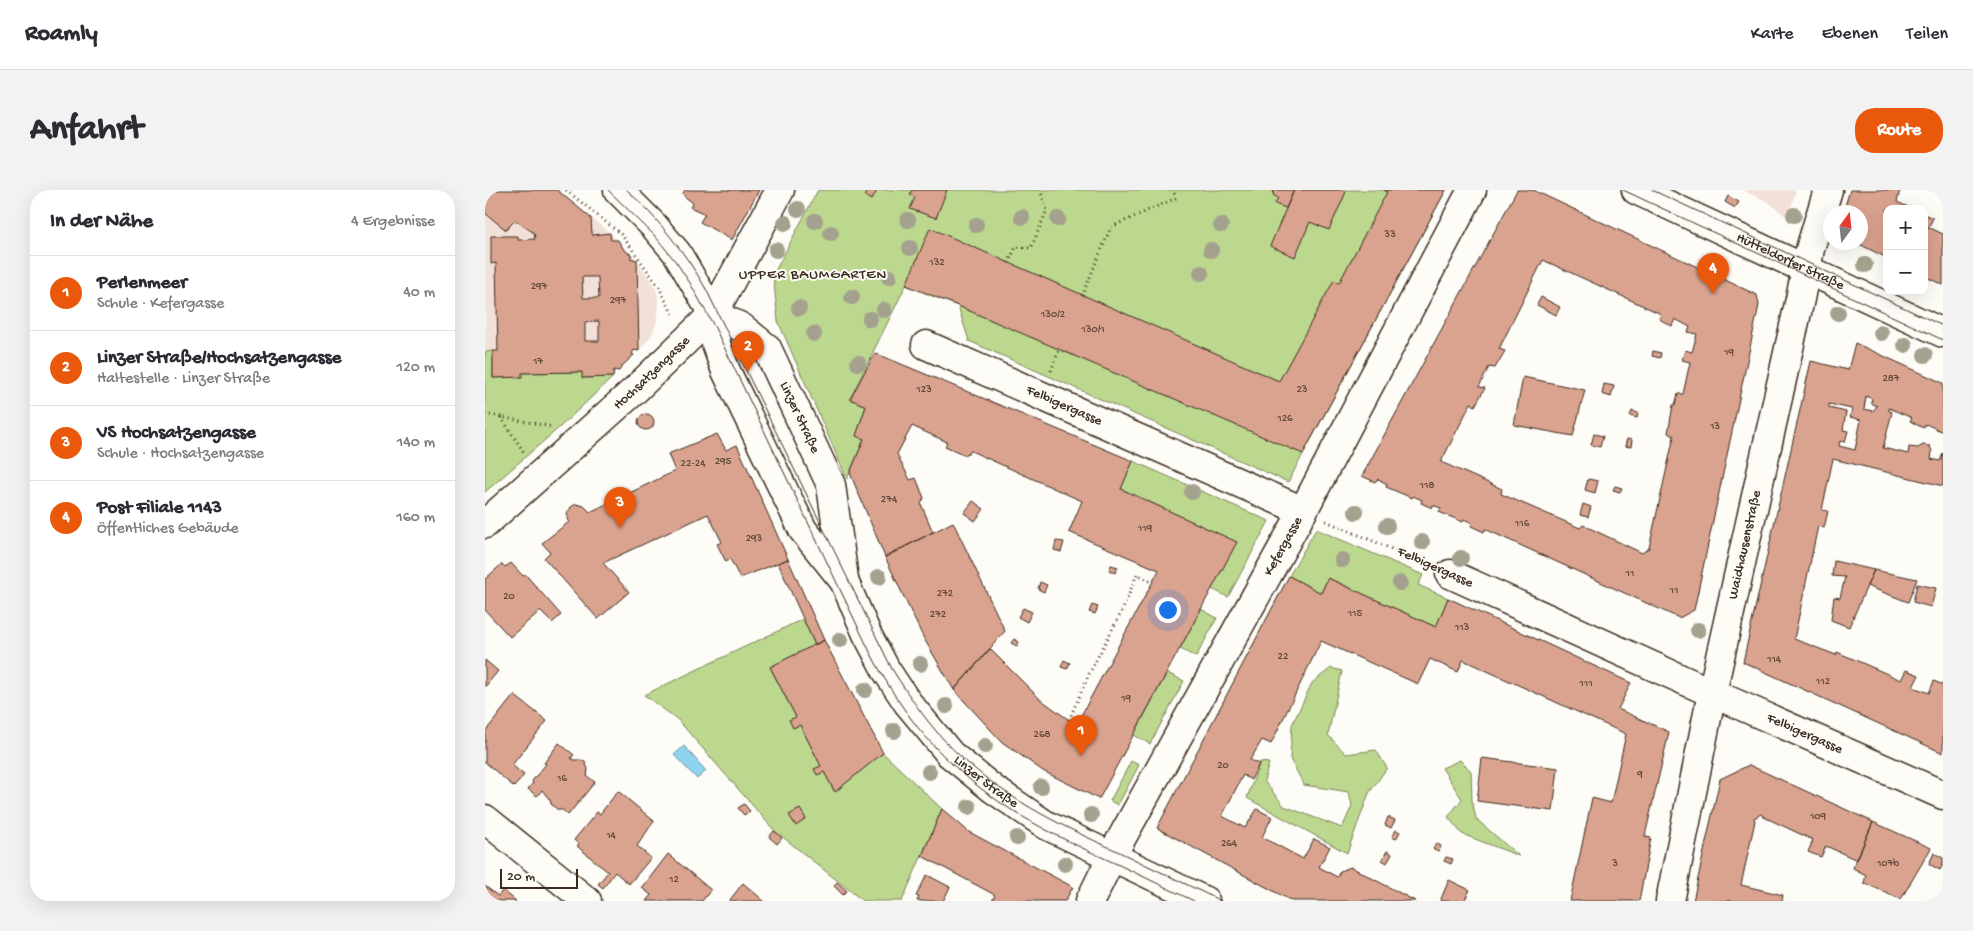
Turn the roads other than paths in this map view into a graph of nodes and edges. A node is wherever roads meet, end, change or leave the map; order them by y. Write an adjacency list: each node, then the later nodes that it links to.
1 (618, 190): 7 (street, Linzer Straße)
2 (780, 190): 7 (street, Hochsatzengasse)
3 (1472, 190): 10 (street, Kefergasse)
4 (1828, 190): 6 (street, Waidhausenstraße)
5 (1652, 193): 6 (street, Hütteldorfer Straße)
6 (1805, 268): 8 (street, Hütteldorfer Straße); 14 (street, Waidhausenstraße)
7 (713, 314): 11 (street, Hochsatzengasse); 13 (street, Linzer Straße); 13 (street, Linzer Straße)
8 (1943, 333)
9 (926, 345): 10 (street, Felbigergasse)
10 (1303, 511): 17 (street, Kefergasse)
11 (485, 524)
12 (1450, 574): 14 (street, Felbigergasse)
13 (844, 581): 17 (street, Linzer Straße)
14 (1712, 693): 15 (street, Felbigergasse); 21 (street, Waidhausenstraße)
15 (1943, 795)
16 (485, 819): 18 (street)
17 (1113, 856): 19 (street, Kefergasse); 20 (street, Linzer Straße)
18 (587, 901)
19 (1090, 901)
20 (1205, 901)
21 (1670, 901)

